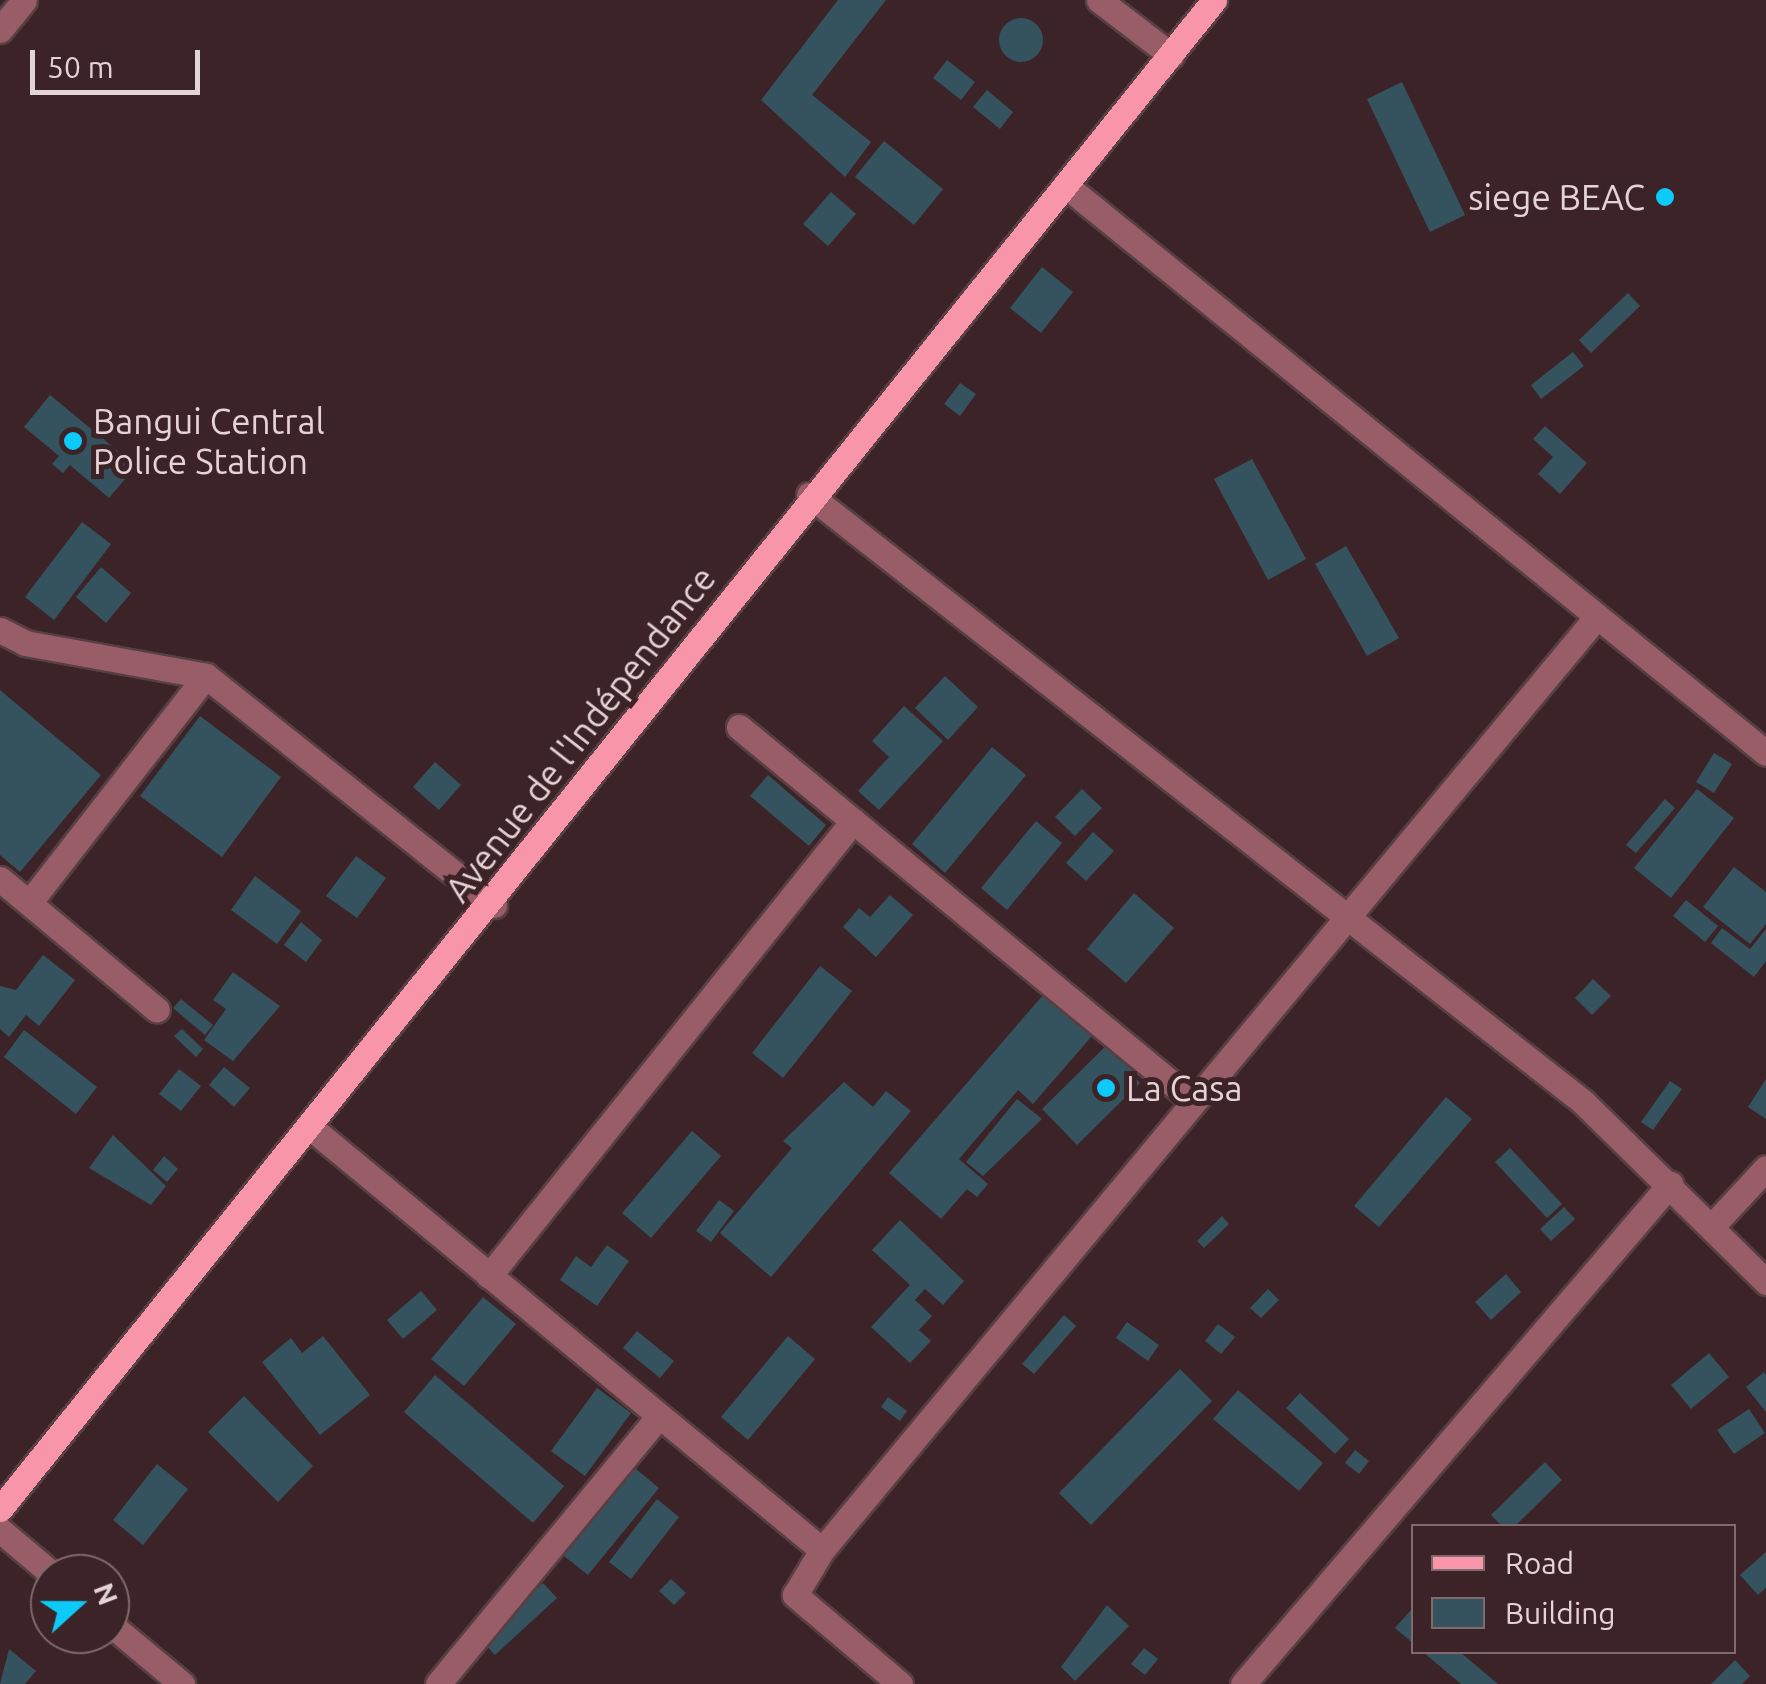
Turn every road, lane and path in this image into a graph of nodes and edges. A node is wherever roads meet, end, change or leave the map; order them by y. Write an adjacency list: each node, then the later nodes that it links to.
1 (24, 0): 4 (street)
2 (1099, 0): 5 (street)
3 (1214, 0): 5 (main road, Avenue de l'Indépendance)
4 (0, 30)
5 (1171, 55): 6 (main road, Avenue de l'Indépendance)
6 (1065, 185): 7 (main road, Avenue de l'Indépendance); 8 (street)
7 (810, 495): 16 (main road, Avenue de l'Indépendance); 17 (street)
8 (1594, 620): 12 (street); 17 (street)
9 (0, 630): 10 (street)
10 (206, 676): 15 (street); 16 (street)
11 (739, 727): 13 (street)
12 (1766, 753)
13 (852, 820): 19 (street); 24 (street)
14 (0, 879): 15 (street)
15 (29, 903): 18 (street)
16 (494, 904): 20 (main road, Avenue de l'Indépendance)
17 (1344, 916): 19 (street); 22 (street)
18 (158, 1010)
19 (1192, 1100): 29 (street)
20 (310, 1127): 24 (street); 27 (main road, Avenue de l'Indépendance)
21 (1766, 1168): 23 (street)
22 (1670, 1184): 23 (street); 35 (street)
23 (1714, 1224): 25 (street)
24 (488, 1276): 26 (street)
25 (1766, 1282)
26 (656, 1420): 29 (street); 33 (street)
27 (0, 1509)
28 (0, 1530): 30 (street)
29 (822, 1550): 34 (street)
30 (30, 1555)
31 (130, 1641): 32 (street)
32 (182, 1684)
33 (438, 1684)
34 (900, 1684)
35 (1242, 1684)

